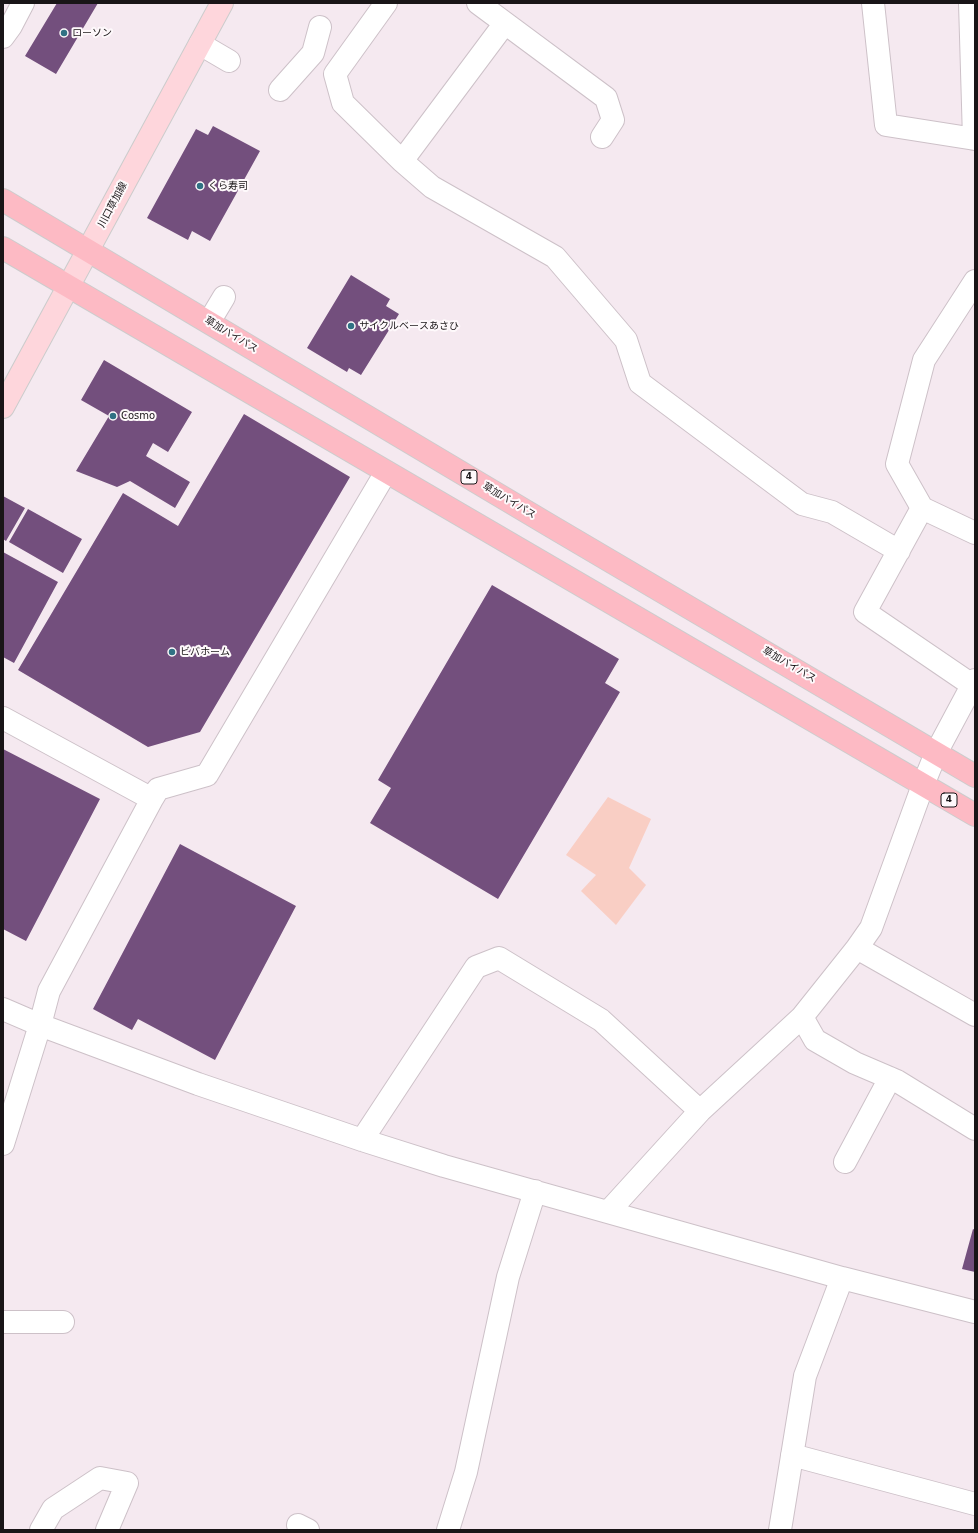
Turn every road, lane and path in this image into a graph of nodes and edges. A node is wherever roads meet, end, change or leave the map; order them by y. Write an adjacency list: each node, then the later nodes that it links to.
1 (24, 3): 9 (street)
2 (222, 3): 10 (main road, 川口草加線)
3 (386, 3): 15 (street)
4 (478, 3): 7 (street)
5 (873, 3): 14 (street)
6 (970, 3): 14 (street)
7 (505, 23): 13 (street); 15 (street)
8 (320, 27): 12 (street)
9 (3, 36)
10 (200, 44): 11 (street); 18 (main road, 川口草加線)
11 (230, 61)
12 (282, 91)
13 (602, 137)
14 (975, 139)
15 (402, 161): 27 (street)
16 (3, 200): 18 (highway, 草加バイパス / 4)
17 (3, 248): 20 (highway, 4)
18 (89, 250): 20 (main road, 川口草加線); 22 (highway, 草加バイパス / 4)
19 (975, 281): 25 (street)
20 (68, 287): 23 (main road, 川口草加線); 24 (highway, 4)
21 (224, 297): 22 (street)
22 (209, 322): 30 (highway, 草加バイパス / 4)
23 (3, 407)
24 (386, 472): 32 (highway, 4); 33 (street)
25 (922, 508): 26 (street); 27 (street)
26 (975, 533)
27 (899, 551): 28 (street)
28 (974, 684): 30 (street)
29 (3, 718): 33 (street)
30 (936, 753): 31 (highway, 草加バイパス / 4); 32 (street)
31 (975, 776)
32 (922, 785): 34 (highway, 4); 35 (street)
33 (152, 799): 39 (street)
34 (975, 815)
35 (857, 948): 37 (street); 38 (street)
36 (3, 1009): 39 (street)
37 (975, 1015)
38 (802, 1017): 40 (street); 41 (street)
39 (40, 1024): 43 (street); 44 (street)
40 (890, 1078): 42 (street); 45 (street)
41 (700, 1111): 43 (street); 47 (street)
42 (975, 1129)
43 (362, 1140): 46 (street)
44 (3, 1144)
45 (845, 1162)
46 (535, 1191): 47 (street); 56 (street)
47 (609, 1211): 48 (street)
48 (842, 1278): 49 (street); 52 (street)
49 (975, 1312)
50 (3, 1322): 51 (street)
51 (63, 1322)
52 (792, 1454): 53 (street); 57 (street)
53 (975, 1504)
54 (41, 1530): 55 (street)
55 (107, 1530)
56 (448, 1530)
57 (780, 1530)

